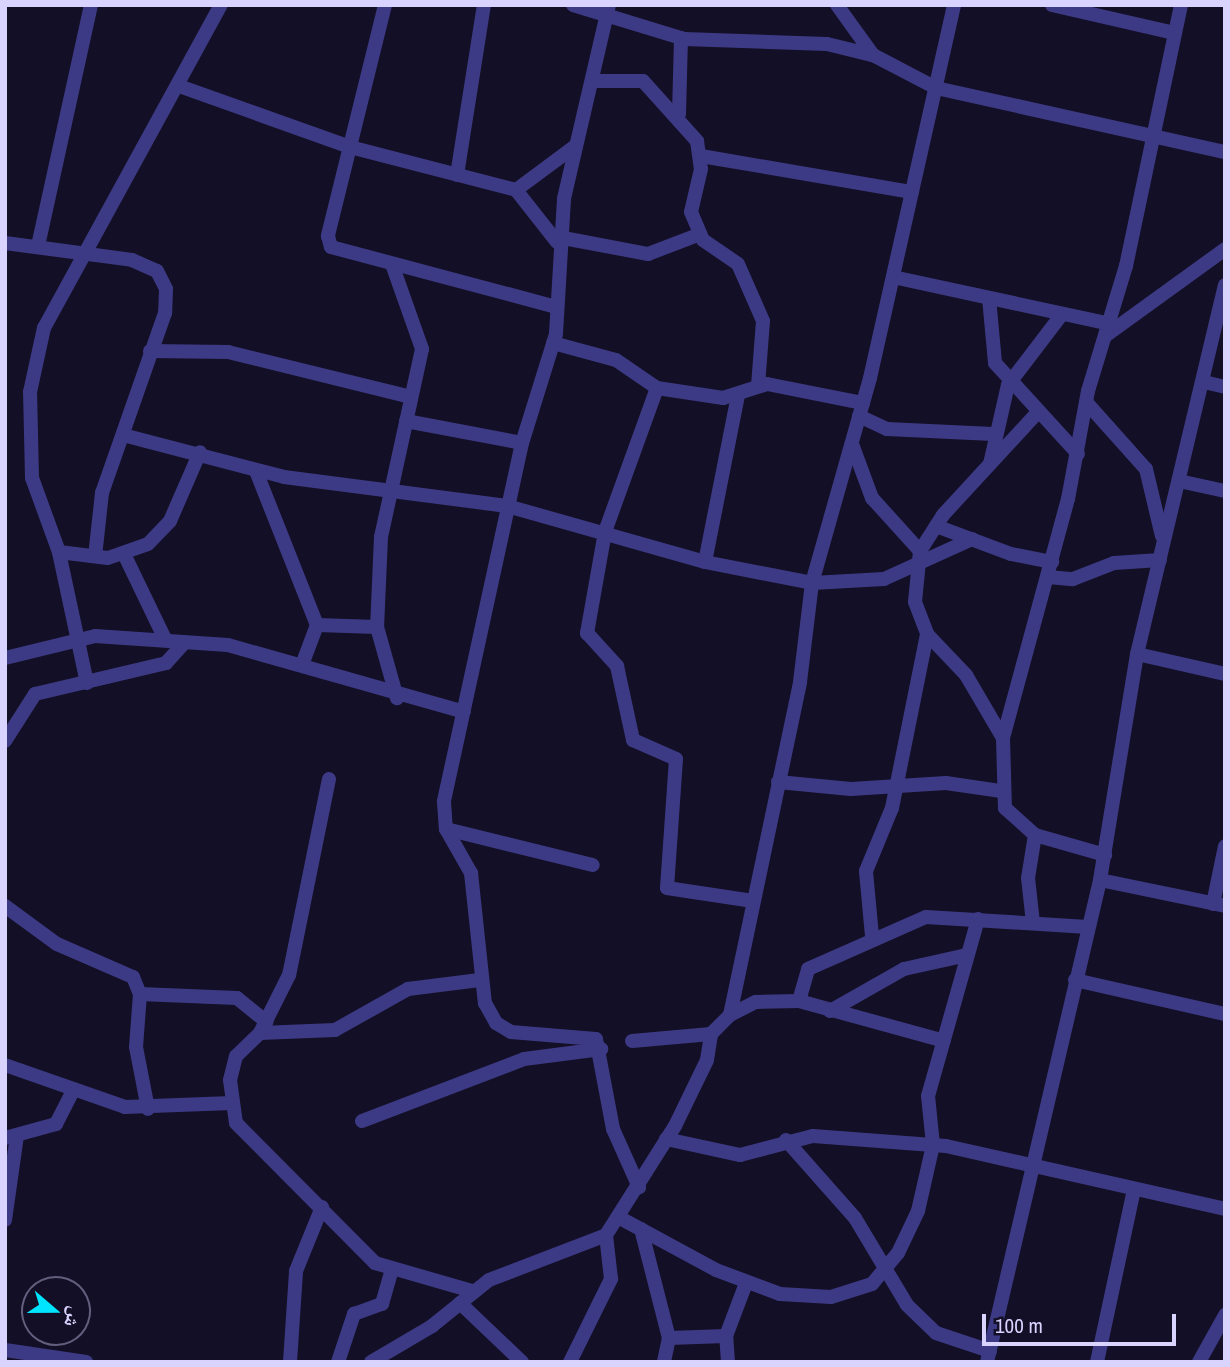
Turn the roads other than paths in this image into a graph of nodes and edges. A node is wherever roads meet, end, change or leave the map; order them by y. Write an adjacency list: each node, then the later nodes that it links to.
1 (91, 5): 29 (street)
2 (221, 5): 15 (street)
3 (385, 5): 19 (street)
4 (484, 5): 23 (street)
5 (573, 5): 10 (street)
6 (837, 5): 13 (street)
7 (954, 5): 16 (street)
8 (1181, 5): 11 (street)
9 (1059, 6): 11 (street)
10 (607, 12): 12 (street); 14 (street)
11 (1174, 33): 18 (street)
12 (681, 38): 13 (street); 17 (street)
13 (873, 55): 16 (street)
14 (592, 81): 17 (street); 20 (street)
15 (179, 86): 19 (street); 31 (street)
16 (936, 88): 18 (street); 25 (street)
17 (679, 114): 22 (street)
18 (1151, 136): 21 (street); 38 (street)
19 (350, 147): 23 (street); 32 (street)
20 (574, 147): 24 (street); 27 (street)
21 (1225, 152)
22 (701, 156): 25 (street); 26 (street)
23 (457, 175): 24 (street)
24 (516, 190): 27 (street)
25 (912, 192): 33 (street)
26 (700, 234): 27 (street); 43 (street)
27 (557, 240): 36 (street)
28 (5, 243): 29 (street)
29 (38, 246): 31 (street)
30 (1225, 249): 38 (street)
31 (83, 251): 40 (street); 69 (street)
32 (393, 267): 36 (street); 47 (street)
33 (893, 277): 35 (street); 49 (street)
34 (1225, 285): 41 (street)
35 (989, 298): 37 (street); 42 (street)
36 (556, 307): 39 (street)
37 (1062, 314): 38 (street); 42 (street)
38 (1108, 330): 48 (street)
39 (553, 343): 45 (street); 54 (street)
40 (150, 351): 47 (street); 53 (street)
41 (1204, 382): 44 (street); 60 (street)
42 (1008, 385): 50 (street); 52 (street)
43 (758, 386): 46 (street); 49 (street)
44 (1225, 387)
45 (657, 388): 46 (street); 65 (street)
46 (738, 396): 73 (street)
47 (411, 397): 51 (street)
48 (1086, 402): 57 (street); 67 (street)
49 (861, 409): 52 (street); 55 (street)
50 (1038, 412): 57 (street); 58 (street)
51 (405, 421): 54 (street); 61 (street)
52 (993, 434): 58 (street)
53 (123, 435): 56 (street); 70 (street)
54 (522, 443): 63 (street)
55 (852, 443): 68 (street); 77 (street)
56 (200, 452): 59 (street); 71 (street)
57 (1077, 454): 74 (street)
58 (990, 464): 64 (street)
59 (256, 471): 61 (street); 78 (street)
60 (1179, 481): 62 (street); 67 (street)
61 (387, 487): 63 (street); 79 (street)
62 (1225, 491)
63 (507, 506): 65 (street); 90 (street)
64 (936, 526): 66 (street); 68 (street)
65 (605, 532): 73 (street); 103 (street)
66 (972, 539): 74 (street); 75 (street)
67 (1164, 545): 72 (street)
68 (920, 551): 75 (street)
69 (59, 552): 70 (street); 82 (street)
70 (95, 556): 71 (street)
71 (125, 556): 81 (street)
72 (1160, 560): 76 (street); 84 (street)
73 (705, 562): 77 (street)
74 (1052, 562): 76 (street)
75 (915, 570): 77 (street); 80 (street)
76 (1048, 577): 91 (street)
77 (812, 583): 94 (street)
78 (317, 625): 79 (street); 86 (street)
79 (377, 627): 89 (street)
80 (927, 634): 91 (street); 95 (street)
81 (165, 639): 82 (street); 83 (street)
82 (75, 642): 85 (street); 88 (street)
83 (186, 642): 86 (street); 88 (street)
84 (1137, 654): 87 (street); 100 (street)
85 (5, 658)
86 (302, 665): 89 (street)
87 (1225, 674)
88 (86, 683): 92 (street)
89 (397, 698): 90 (street)
90 (464, 712): 97 (street)
91 (1003, 738): 96 (street)
92 (5, 741)
93 (329, 779): 118 (street)
94 (778, 782): 95 (street); 103 (street)
95 (896, 786): 96 (street); 109 (street)
96 (1001, 791): 98 (street)
97 (446, 829): 101 (street); 111 (street)
98 (1035, 835): 100 (street); 107 (street)
99 (1225, 846): 104 (street)
100 (1105, 855): 102 (street)
101 (593, 865)
102 (1100, 880): 104 (street); 108 (street)
103 (753, 901): 117 (street)
104 (1219, 905)
105 (5, 906): 113 (street)
106 (978, 919): 107 (street); 109 (street); 110 (street)
107 (1033, 923): 108 (street)
108 (1088, 927): 112 (street)
109 (872, 936): 114 (street)
110 (967, 955): 115 (street); 121 (street)
111 (479, 980): 118 (street); 122 (street)
112 (1074, 980): 116 (street); 132 (street)
113 (140, 995): 118 (street); 126 (street)
114 (799, 1001): 115 (street); 117 (street)
115 (830, 1010): 121 (street)
116 (1225, 1014)
117 (730, 1015): 119 (street)
118 (264, 1027): 125 (street)
119 (711, 1034): 120 (street); 129 (street)
120 (632, 1041)
121 (944, 1041): 131 (street)
122 (601, 1049): 127 (street); 133 (street)
123 (5, 1065): 124 (street)
124 (72, 1093): 126 (street); 128 (street)
125 (232, 1103): 126 (street); 135 (street)
126 (148, 1109)
127 (362, 1121)
128 (11, 1137): 138 (street)
129 (666, 1139): 130 (street); 133 (street)
130 (786, 1140): 131 (street); 142 (street)
131 (933, 1145): 132 (street); 142 (street)
132 (1032, 1167): 134 (street); 150 (street)
133 (639, 1187): 137 (street)
134 (1134, 1189): 136 (street); 159 (street)
135 (322, 1207): 141 (street); 152 (street)
136 (1225, 1209)
137 (620, 1218): 139 (street); 140 (street)
138 (5, 1220)
139 (641, 1229): 143 (street); 148 (street)
140 (606, 1235): 144 (street); 156 (street)
141 (391, 1269): 144 (street); 153 (street)
142 (887, 1269): 143 (street); 150 (street)
143 (746, 1283): 147 (street)
144 (472, 1291): 145 (street)
145 (460, 1303): 154 (street); 155 (street)
146 (1225, 1315): 160 (street)
147 (726, 1336): 148 (street); 158 (street)
148 (668, 1339): 157 (street)
149 (5, 1350): 151 (street)
150 (989, 1356)
151 (86, 1362)
152 (290, 1362)
153 (338, 1362)
154 (371, 1362)
155 (522, 1362)
156 (570, 1362)
157 (664, 1362)
158 (728, 1362)
159 (1097, 1362)
160 (1199, 1362)

